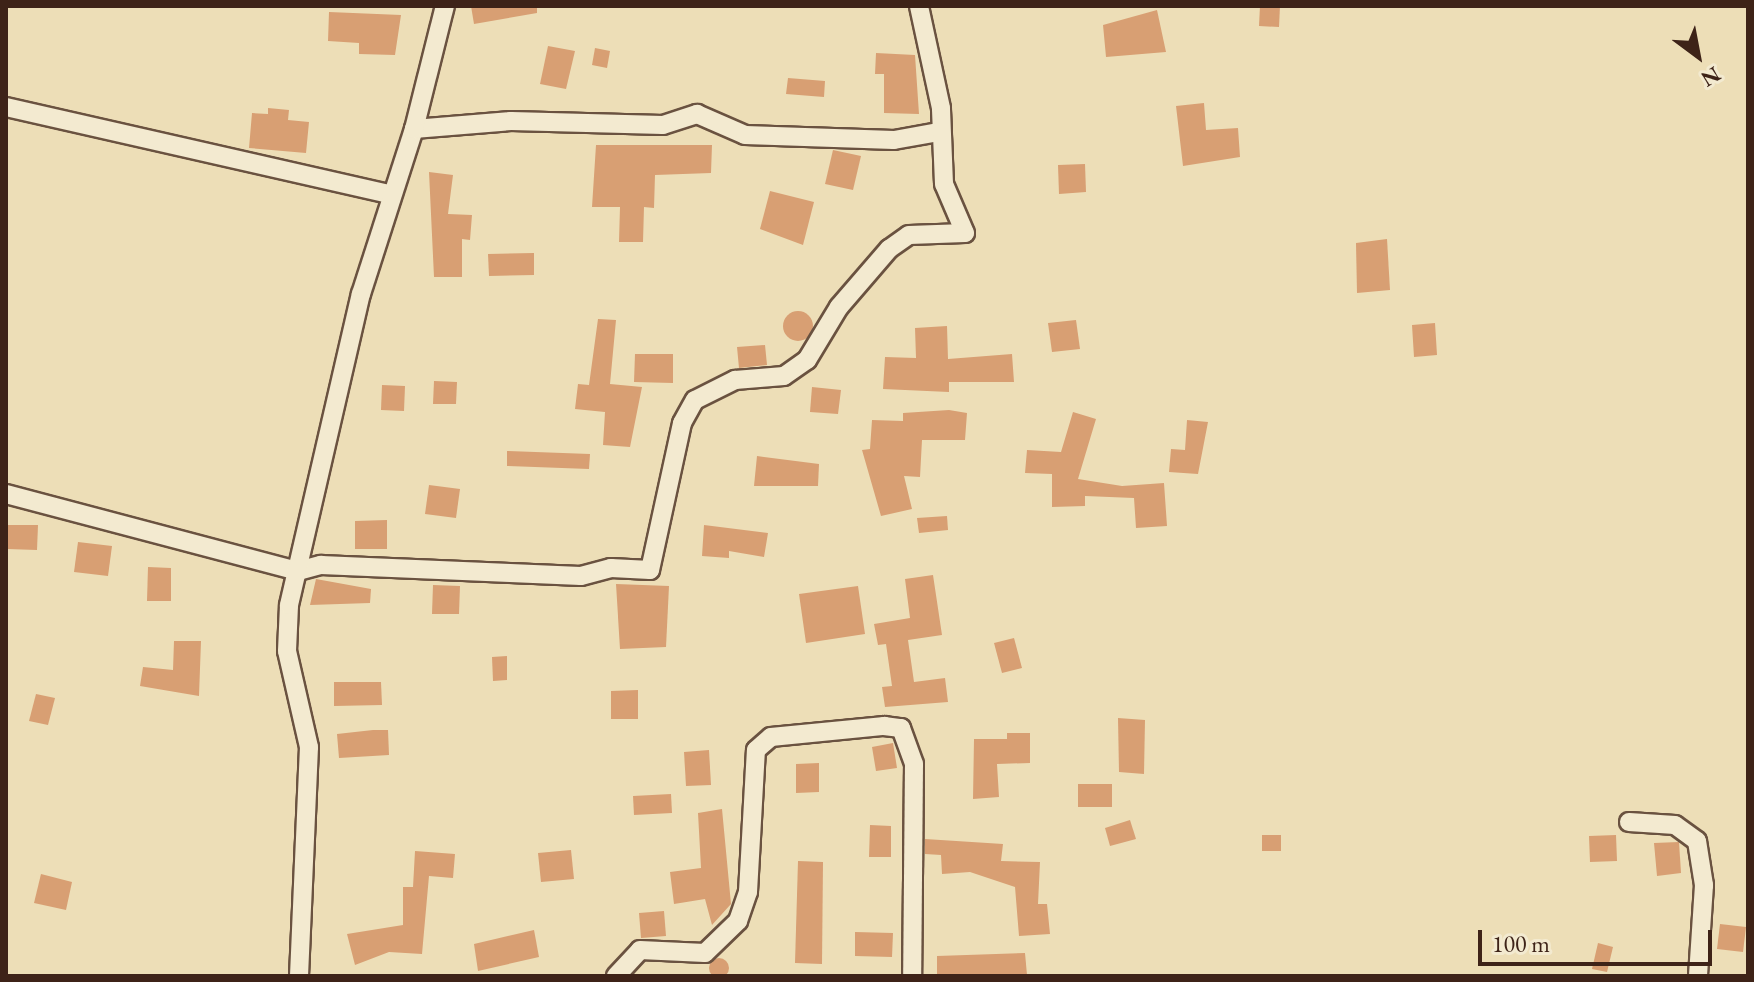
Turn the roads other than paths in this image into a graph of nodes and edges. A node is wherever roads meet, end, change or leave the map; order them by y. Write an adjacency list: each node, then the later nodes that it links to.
1 (445, 6): 4 (street)
2 (919, 6): 5 (street)
3 (6, 107): 6 (street)
4 (414, 129): 5 (street); 6 (street)
5 (939, 132): 8 (street)
6 (392, 195): 8 (street)
7 (6, 494): 8 (street)
8 (298, 571): 10 (street)
9 (1629, 822): 13 (street)
10 (299, 976)
11 (616, 976): 12 (street)
12 (912, 976)
13 (1698, 976)

